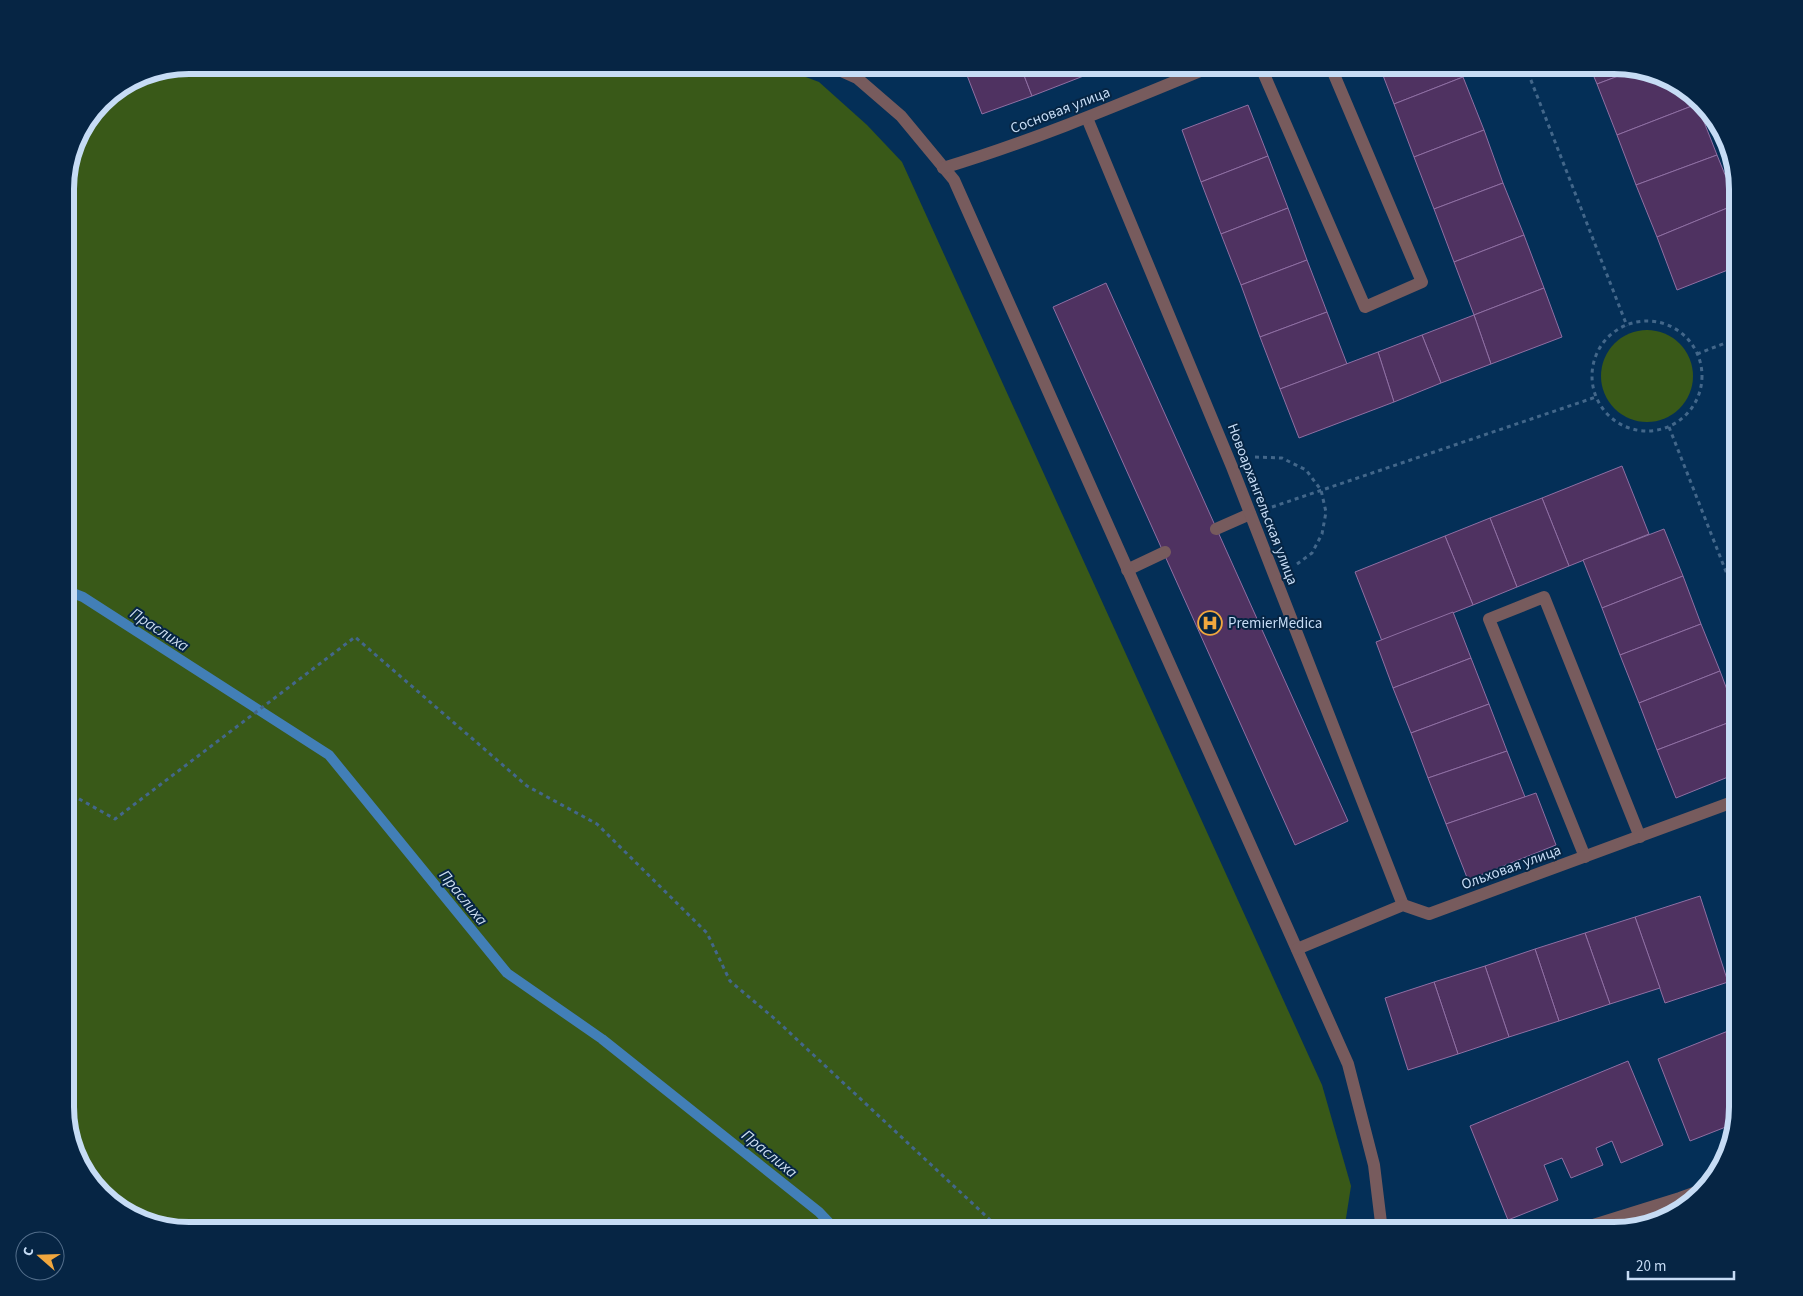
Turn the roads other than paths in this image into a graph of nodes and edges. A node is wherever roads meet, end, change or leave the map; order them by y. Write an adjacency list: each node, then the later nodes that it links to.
1 (848, 74): 6 (street)
2 (1193, 74): 5 (street, Сосновая улица)
3 (1264, 74): 4 (street)
4 (1334, 74)
5 (1087, 118): 6 (street, Сосновая улица); 7 (street, Новоархангельская улица)
6 (943, 168): 10 (street)
7 (1250, 514): 8 (street); 14 (street, Новоархангельская улица)
8 (1216, 529)
9 (1164, 552): 10 (street)
10 (1127, 570): 15 (street)
11 (1729, 803): 12 (street, Ольховая улица)
12 (1640, 837): 13 (street, Ольховая улица); 13 (street)
13 (1585, 857): 14 (street, Ольховая улица)
14 (1403, 905): 15 (street)
15 (1296, 949): 17 (street)
16 (1689, 1195): 18 (street)
17 (1381, 1222)
18 (1603, 1222)

